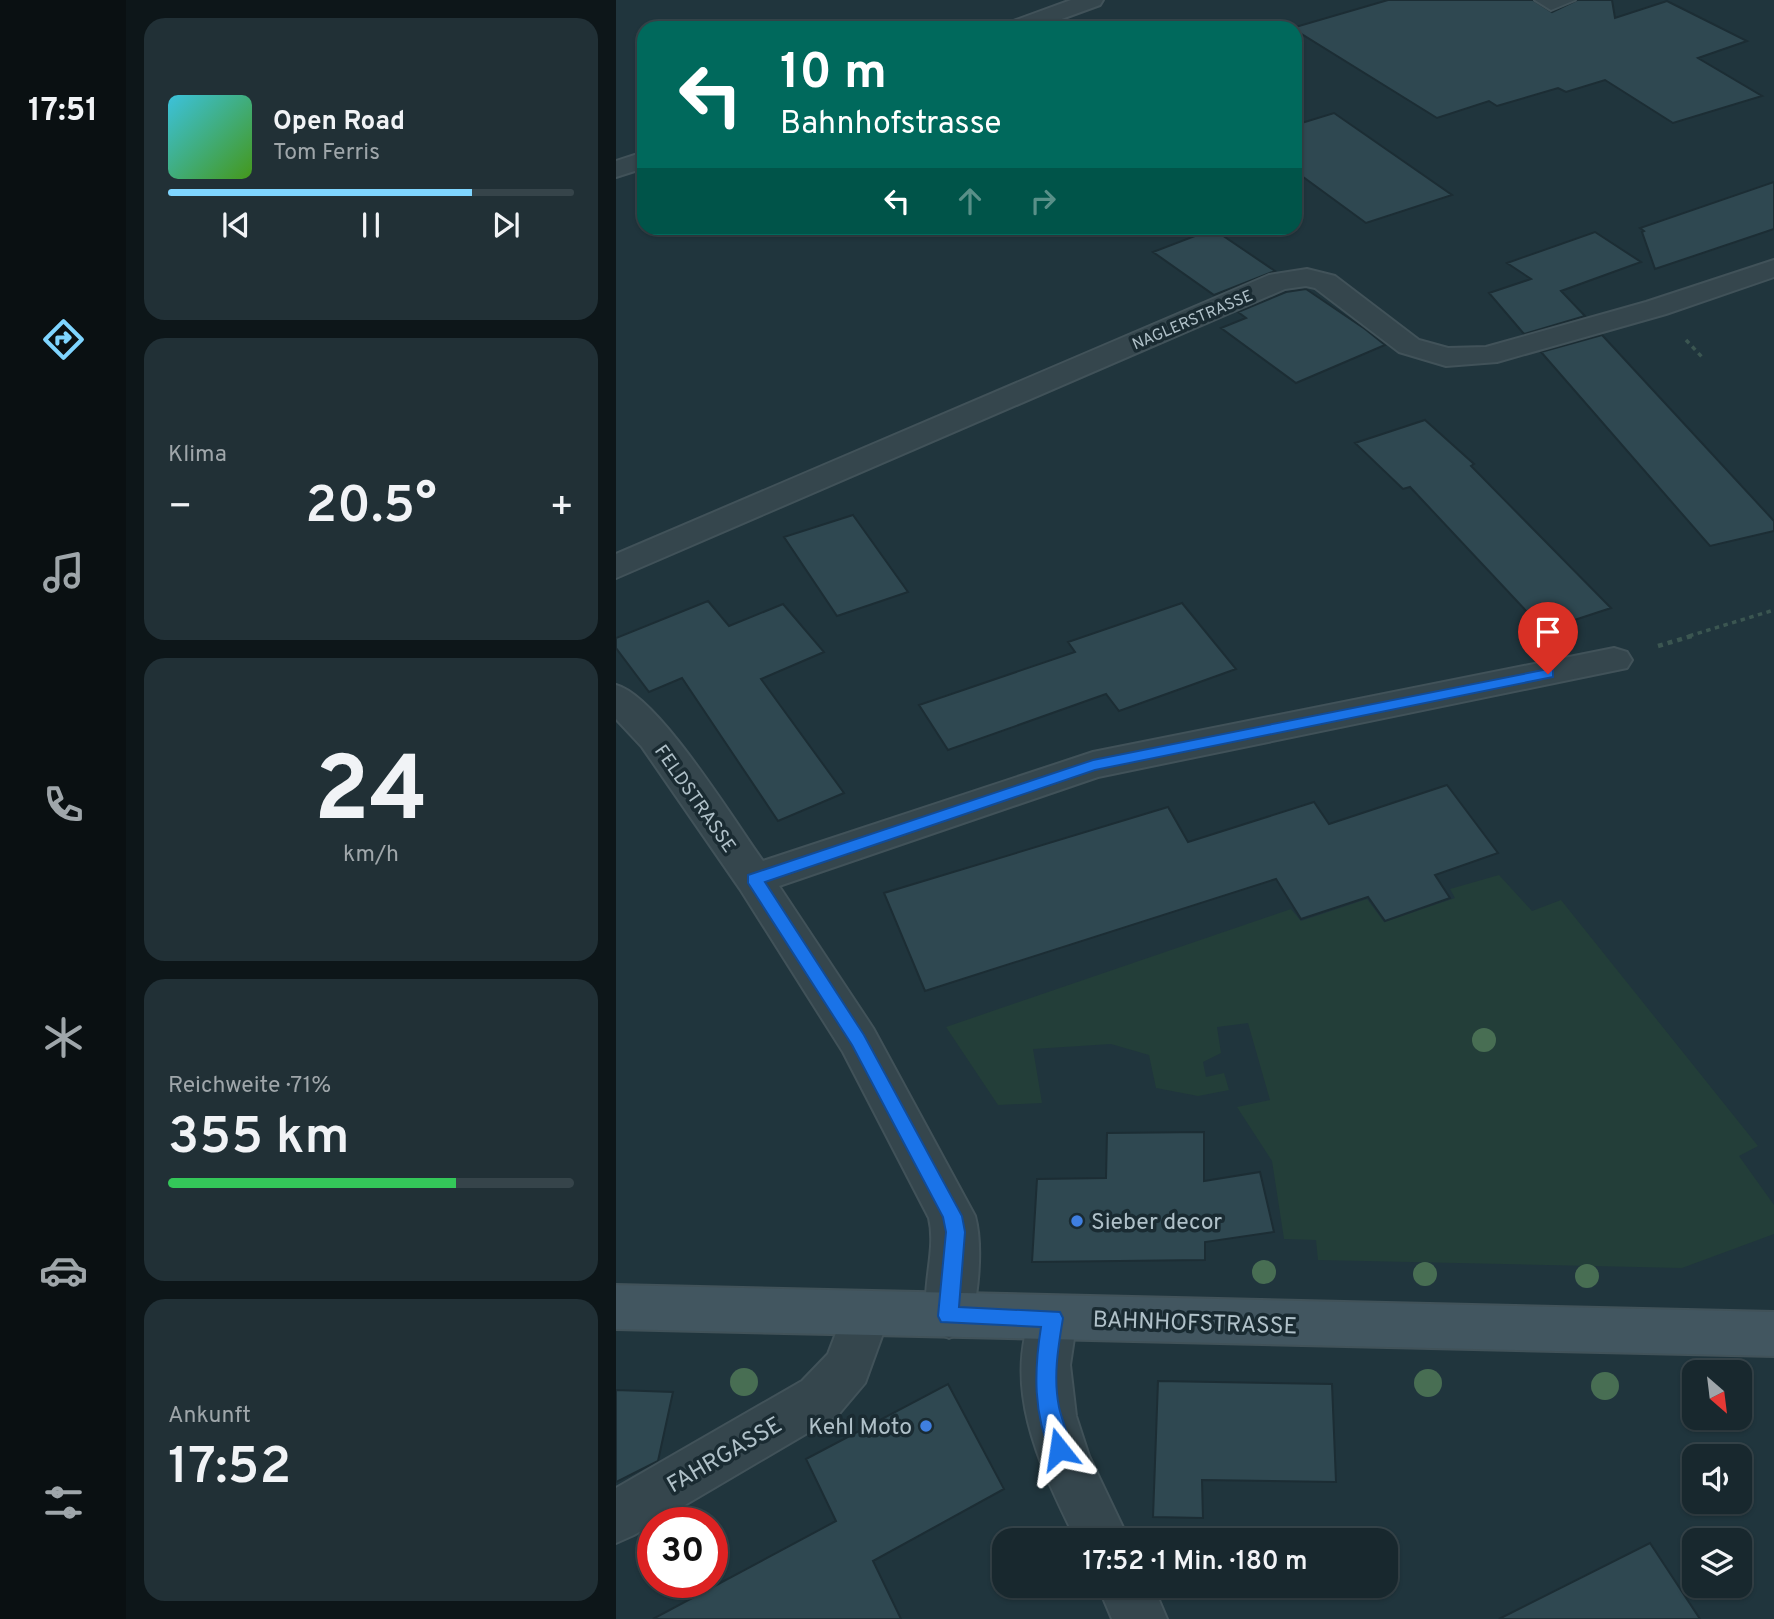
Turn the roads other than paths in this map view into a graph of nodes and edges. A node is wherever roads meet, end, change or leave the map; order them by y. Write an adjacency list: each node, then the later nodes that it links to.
1 (1088, 0): 4 (street)
2 (1543, 0): 3 (lane)
3 (1567, 0)
4 (1034, 21)
5 (637, 162): 6 (street)
6 (616, 169)
7 (1774, 268): 8 (street, NAGLERSTRASSE)
8 (616, 567)
9 (1614, 660): 11 (street)
10 (616, 697): 11 (street, FELDSTRASSE)
11 (754, 879): 14 (street, FELDSTRASSE)
12 (616, 1307): 13 (main road, BAHNHOFSTRASSE)
13 (866, 1314): 14 (main road, BAHNHOFSTRASSE); 17 (street, FAHRGASSE)
14 (948, 1316): 15 (main road, BAHNHOFSTRASSE)
15 (1053, 1318): 16 (main road, BAHNHOFSTRASSE); 18 (street)
16 (1774, 1334)
17 (616, 1517)
18 (1097, 1528)
19 (1130, 1598): 20 (street)
20 (1140, 1619)

